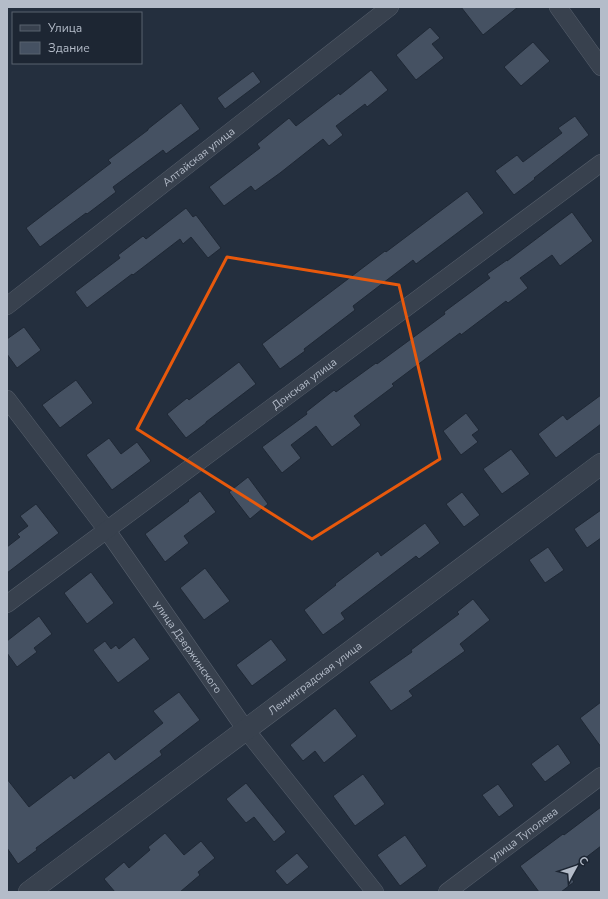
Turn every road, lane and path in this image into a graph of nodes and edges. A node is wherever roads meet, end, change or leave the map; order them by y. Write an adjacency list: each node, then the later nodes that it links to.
1 (390, 7): 5 (street, Алтайская улица)
2 (558, 7): 3 (street)
3 (601, 67)
4 (601, 163): 8 (street, Донская улица)
5 (7, 306)
6 (7, 399): 8 (street, улица Дзержинского)
7 (601, 464): 10 (street, Ленинградская улица)
8 (106, 529): 9 (street, Донская улица); 10 (street, улица Дзержинского)
9 (7, 604)
10 (246, 730): 12 (street, Ленинградская улица); 13 (street, улица Дзержинского)
11 (601, 776): 14 (street, улица Туполева)
12 (30, 892)
13 (375, 892)
14 (447, 892)

